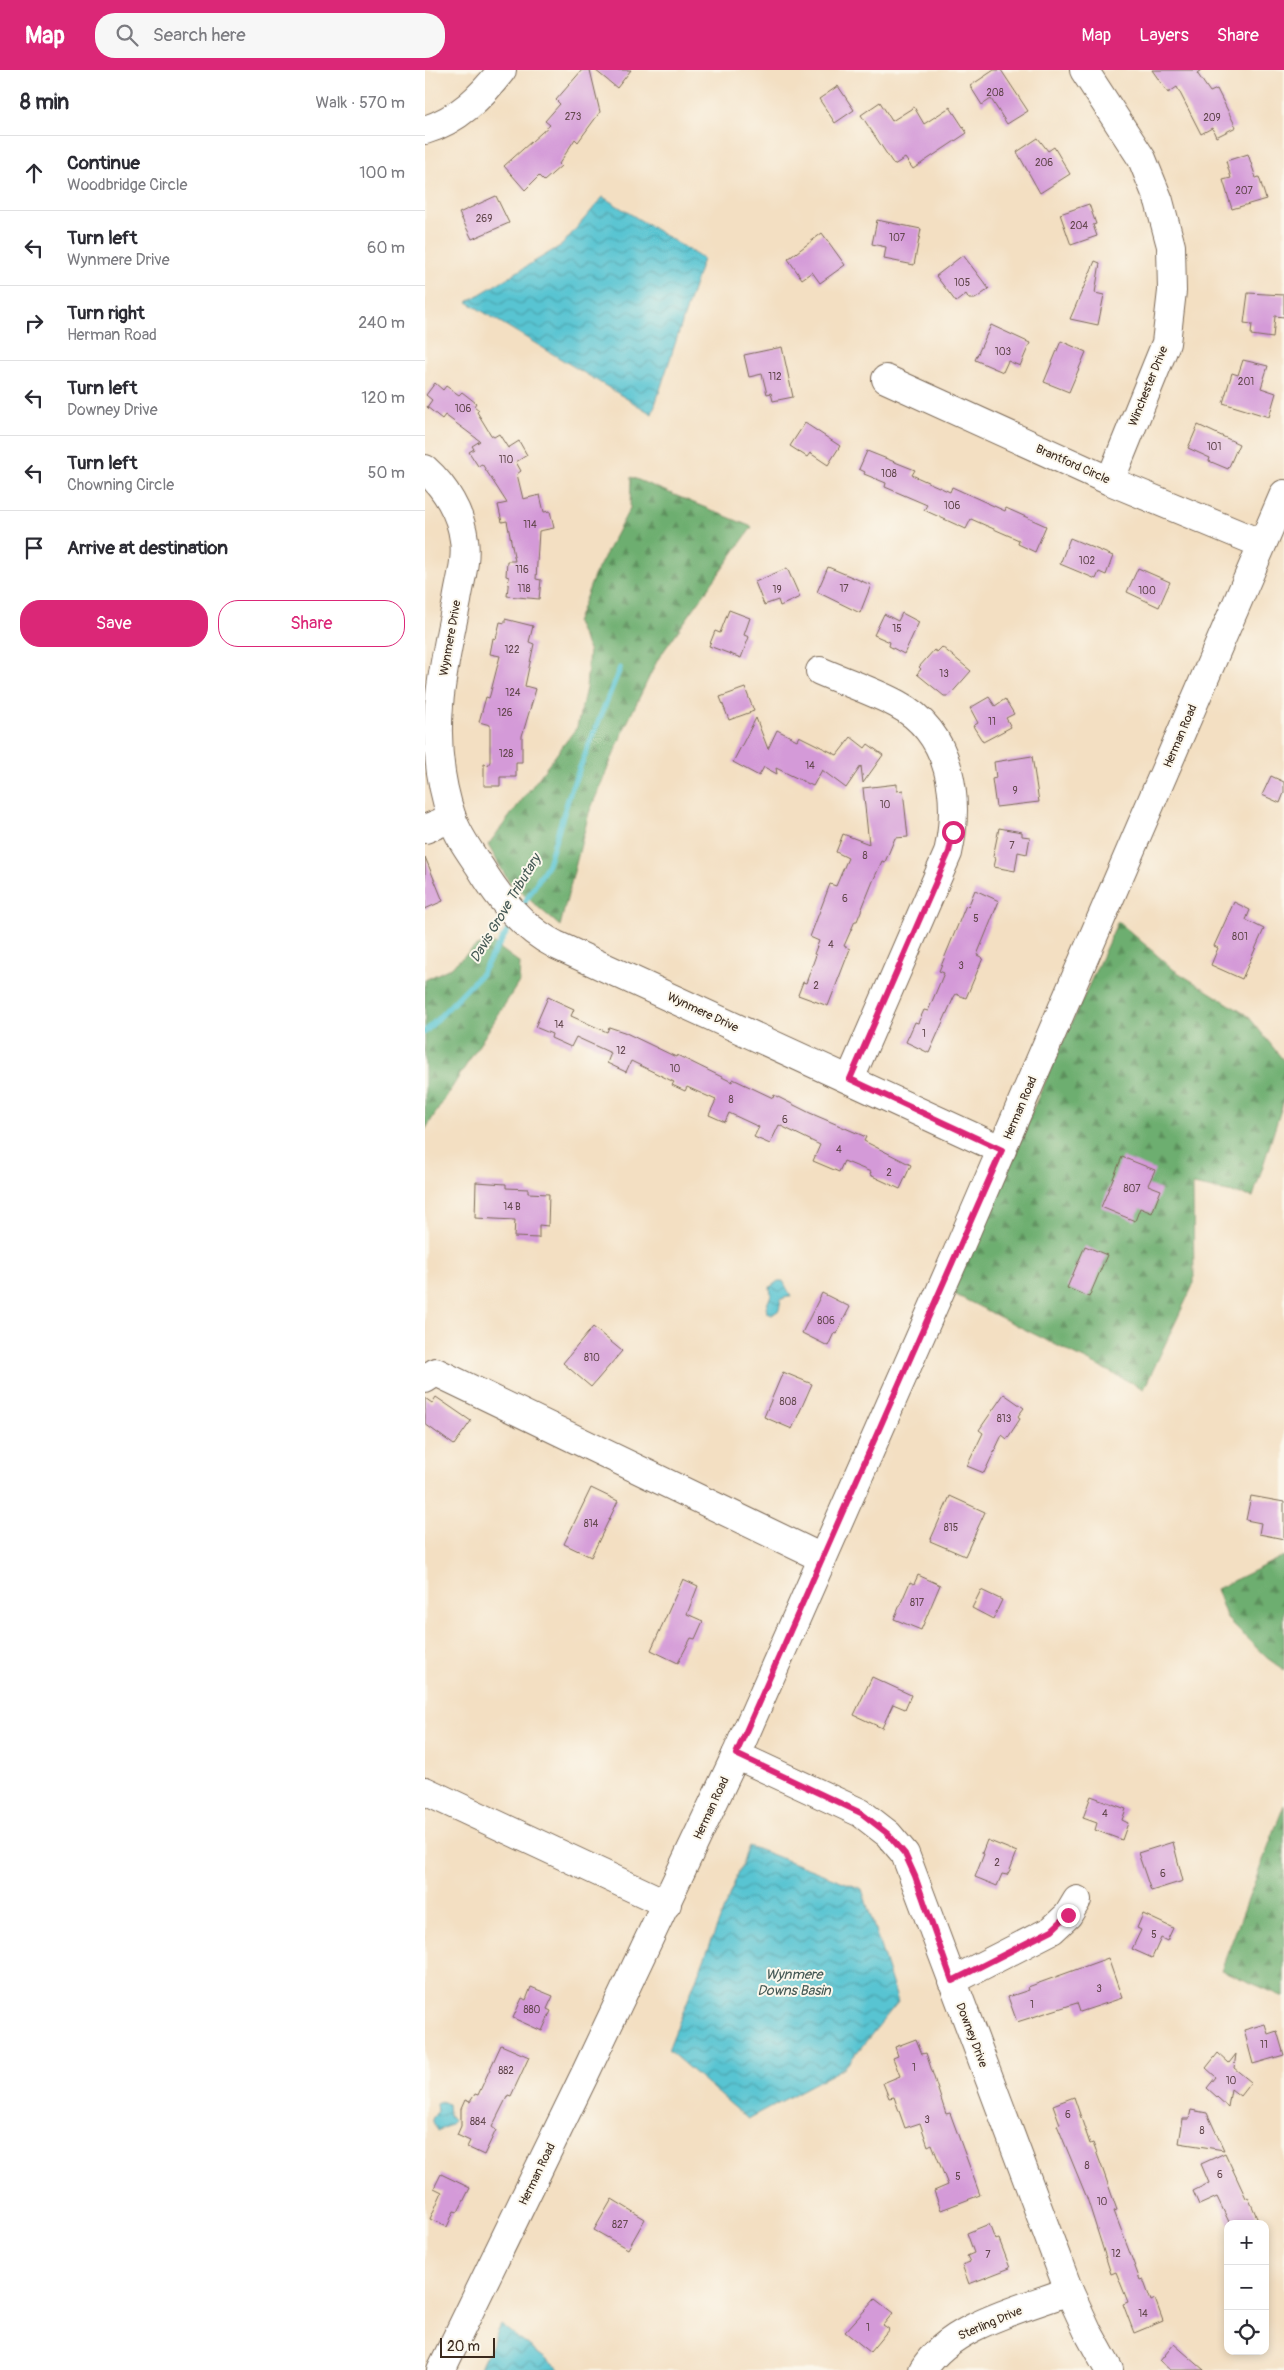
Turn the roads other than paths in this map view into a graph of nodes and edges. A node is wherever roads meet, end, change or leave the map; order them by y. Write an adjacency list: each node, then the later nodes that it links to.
1 (502, 70): 3 (street)
2 (1084, 70): 6 (street, Winchester Drive)
3 (425, 130)
4 (886, 379): 6 (street, Brantford Circle)
5 (425, 469): 10 (street, Wynmere Drive)
6 (1110, 481): 8 (street, Brantford Circle)
7 (1284, 494): 8 (street, Herman Road)
8 (1262, 544): 13 (street, Herman Road)
9 (820, 671): 12 (street)
10 (452, 818): 11 (street); 12 (street, Wynmere Drive)
11 (425, 829)
12 (850, 1079): 13 (street, Wynmere Drive)
13 (1002, 1150): 15 (street, Herman Road)
14 (425, 1379): 15 (street)
15 (822, 1558): 16 (street, Herman Road)
16 (736, 1754): 19 (street, Herman Road); 20 (street, Downey Drive)
17 (425, 1791): 19 (street)
18 (1077, 1900): 20 (street)
19 (667, 1904): 22 (street, Herman Road)
20 (952, 1981): 21 (street, Downey Drive)
21 (1069, 2291): 23 (street, Sterling Drive); 24 (street, Downey Drive)
22 (436, 2365)
23 (923, 2370)
24 (1109, 2370)

